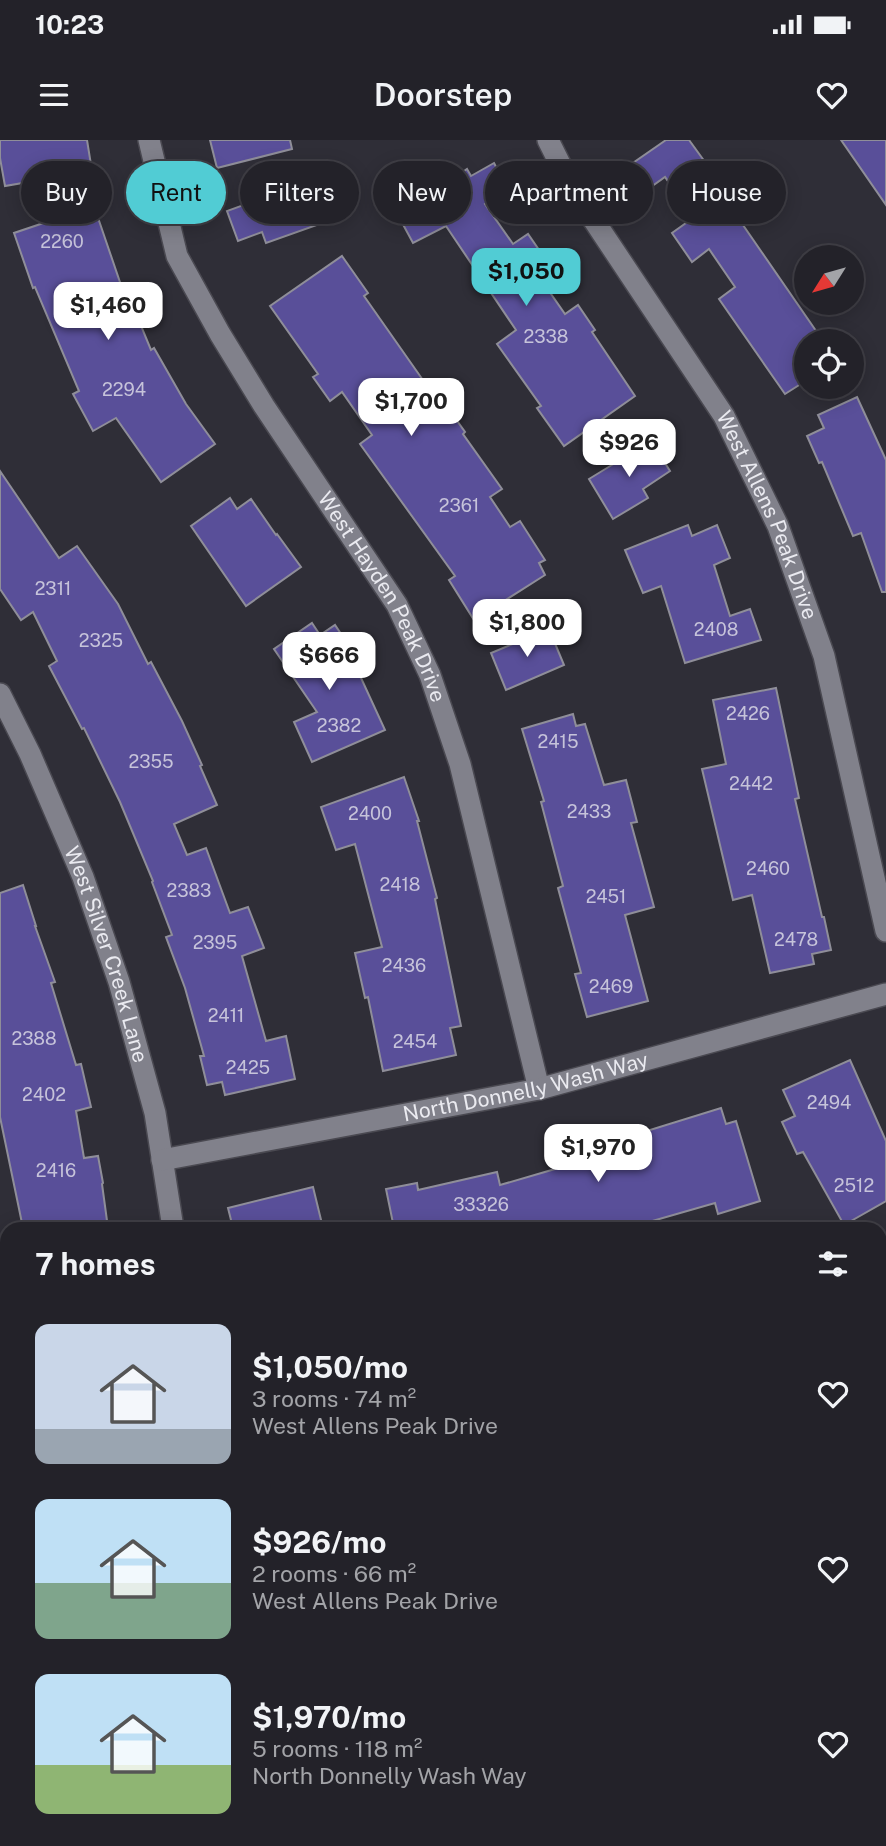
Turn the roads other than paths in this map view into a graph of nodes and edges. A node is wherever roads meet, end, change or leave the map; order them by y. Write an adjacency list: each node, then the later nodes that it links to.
1 (149, 140): 6 (street, West Hayden Peak Drive)
2 (548, 140): 4 (street, West Allens Peak Drive)
3 (0, 694): 7 (street, West Silver Creek Lane)
4 (886, 931)
5 (886, 994): 6 (street, North Donnelly Wash Way)
6 (539, 1089): 7 (street, North Donnelly Wash Way)
7 (162, 1160): 8 (street, West Silver Creek Lane)
8 (172, 1222)

